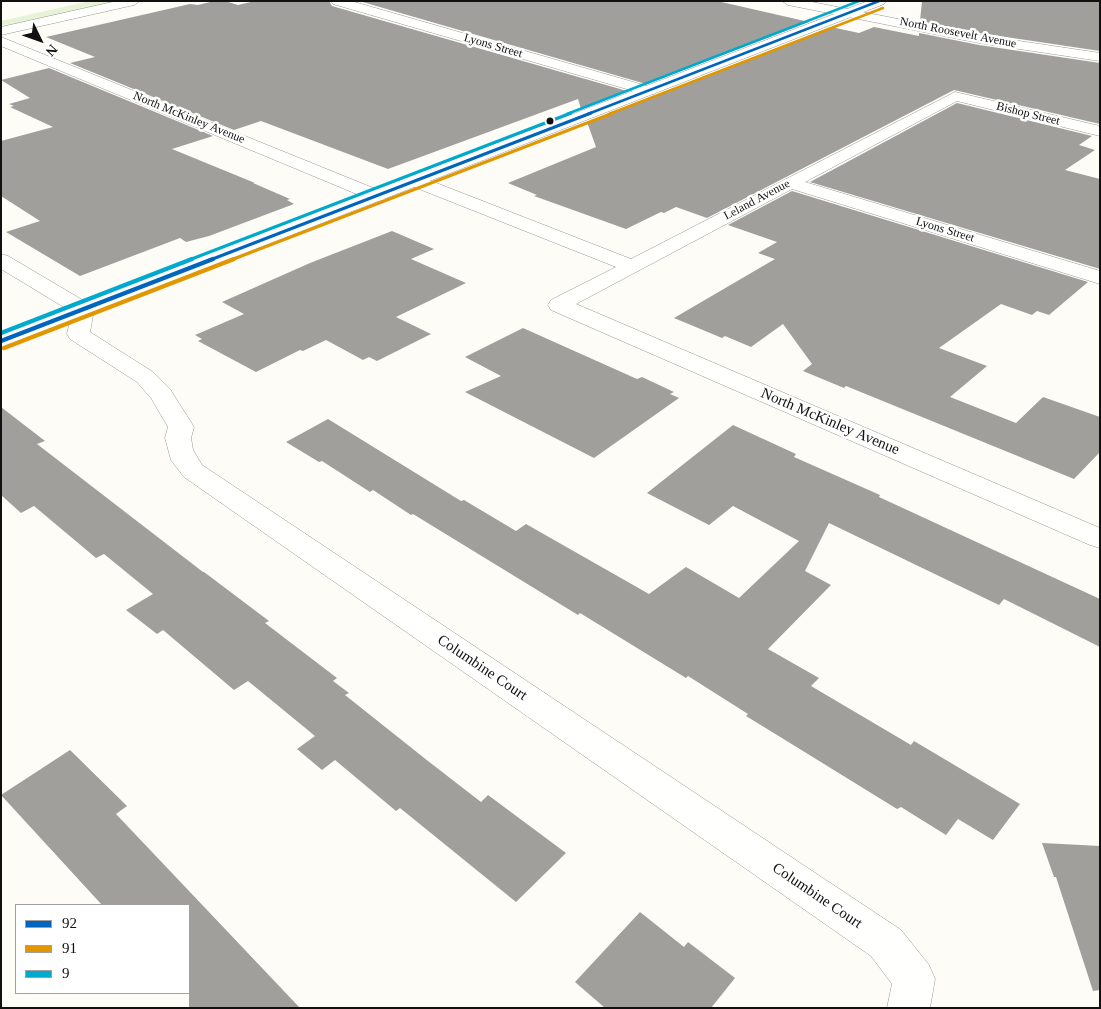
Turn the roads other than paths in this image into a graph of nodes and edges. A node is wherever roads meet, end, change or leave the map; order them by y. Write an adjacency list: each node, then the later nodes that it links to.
1 (77, 1): 6 (street)
2 (134, 1): 8 (street)
3 (337, 1): 11 (street, Lyons Street)
4 (788, 1): 7 (street, North Roosevelt Avenue)
5 (880, 1): 7 (street)
6 (49, 7)
7 (850, 13): 10 (street, North Roosevelt Avenue); 11 (street)
8 (1, 31)
9 (1, 41): 16 (street, North McKinley Avenue)
10 (1100, 57)
11 (649, 91): 14 (street)
12 (956, 96): 13 (street, Bishop Street); 15 (street, Leland Avenue)
13 (1100, 132)
14 (415, 181): 16 (street); 18 (street)
15 (790, 183): 18 (street, Leland Avenue); 19 (street, Lyons Street)
16 (377, 196): 21 (street)
17 (1, 260): 21 (street)
18 (631, 266): 20 (street, Leland Avenue)
19 (1100, 278)
20 (559, 305): 23 (street, North McKinley Avenue)
21 (83, 310): 22 (street); 24 (street, Columbine Court)
22 (1, 342)
23 (1100, 539)
24 (908, 1008)

